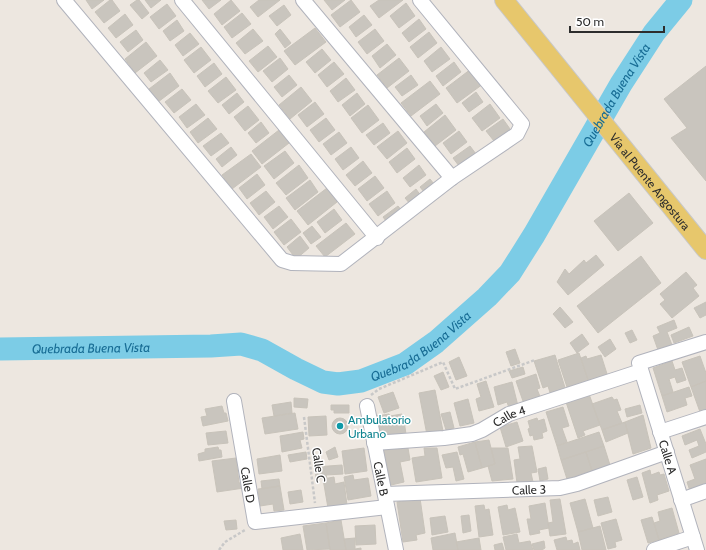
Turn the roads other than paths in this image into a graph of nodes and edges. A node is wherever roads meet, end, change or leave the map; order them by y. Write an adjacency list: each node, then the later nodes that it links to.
1 (64, 0): 7 (street)
2 (182, 0): 7 (street)
3 (303, 0): 6 (street)
4 (420, 0): 6 (street)
5 (504, 0): 8 (main road, Vía al Puente Angostura)
6 (452, 178): 7 (street)
7 (377, 238)
8 (706, 250)
9 (706, 342): 10 (street, Calle 4)
10 (640, 367): 14 (street, Calle A); 15 (street, Calle 4)
11 (234, 402): 20 (street, Calle D)
12 (367, 406): 15 (street, Calle B)
13 (706, 417): 14 (street)
14 (660, 432): 16 (street, Calle A)
15 (374, 443): 19 (street, Calle B)
16 (667, 452): 18 (street, Calle A); 19 (street, Calle 3)
17 (706, 491): 18 (street)
18 (681, 500): 21 (street, Calle A)
19 (386, 501): 20 (street, Calle 3); 22 (street, Calle B)
20 (255, 522)
21 (695, 543): 23 (street)
22 (396, 550)
23 (654, 550)

